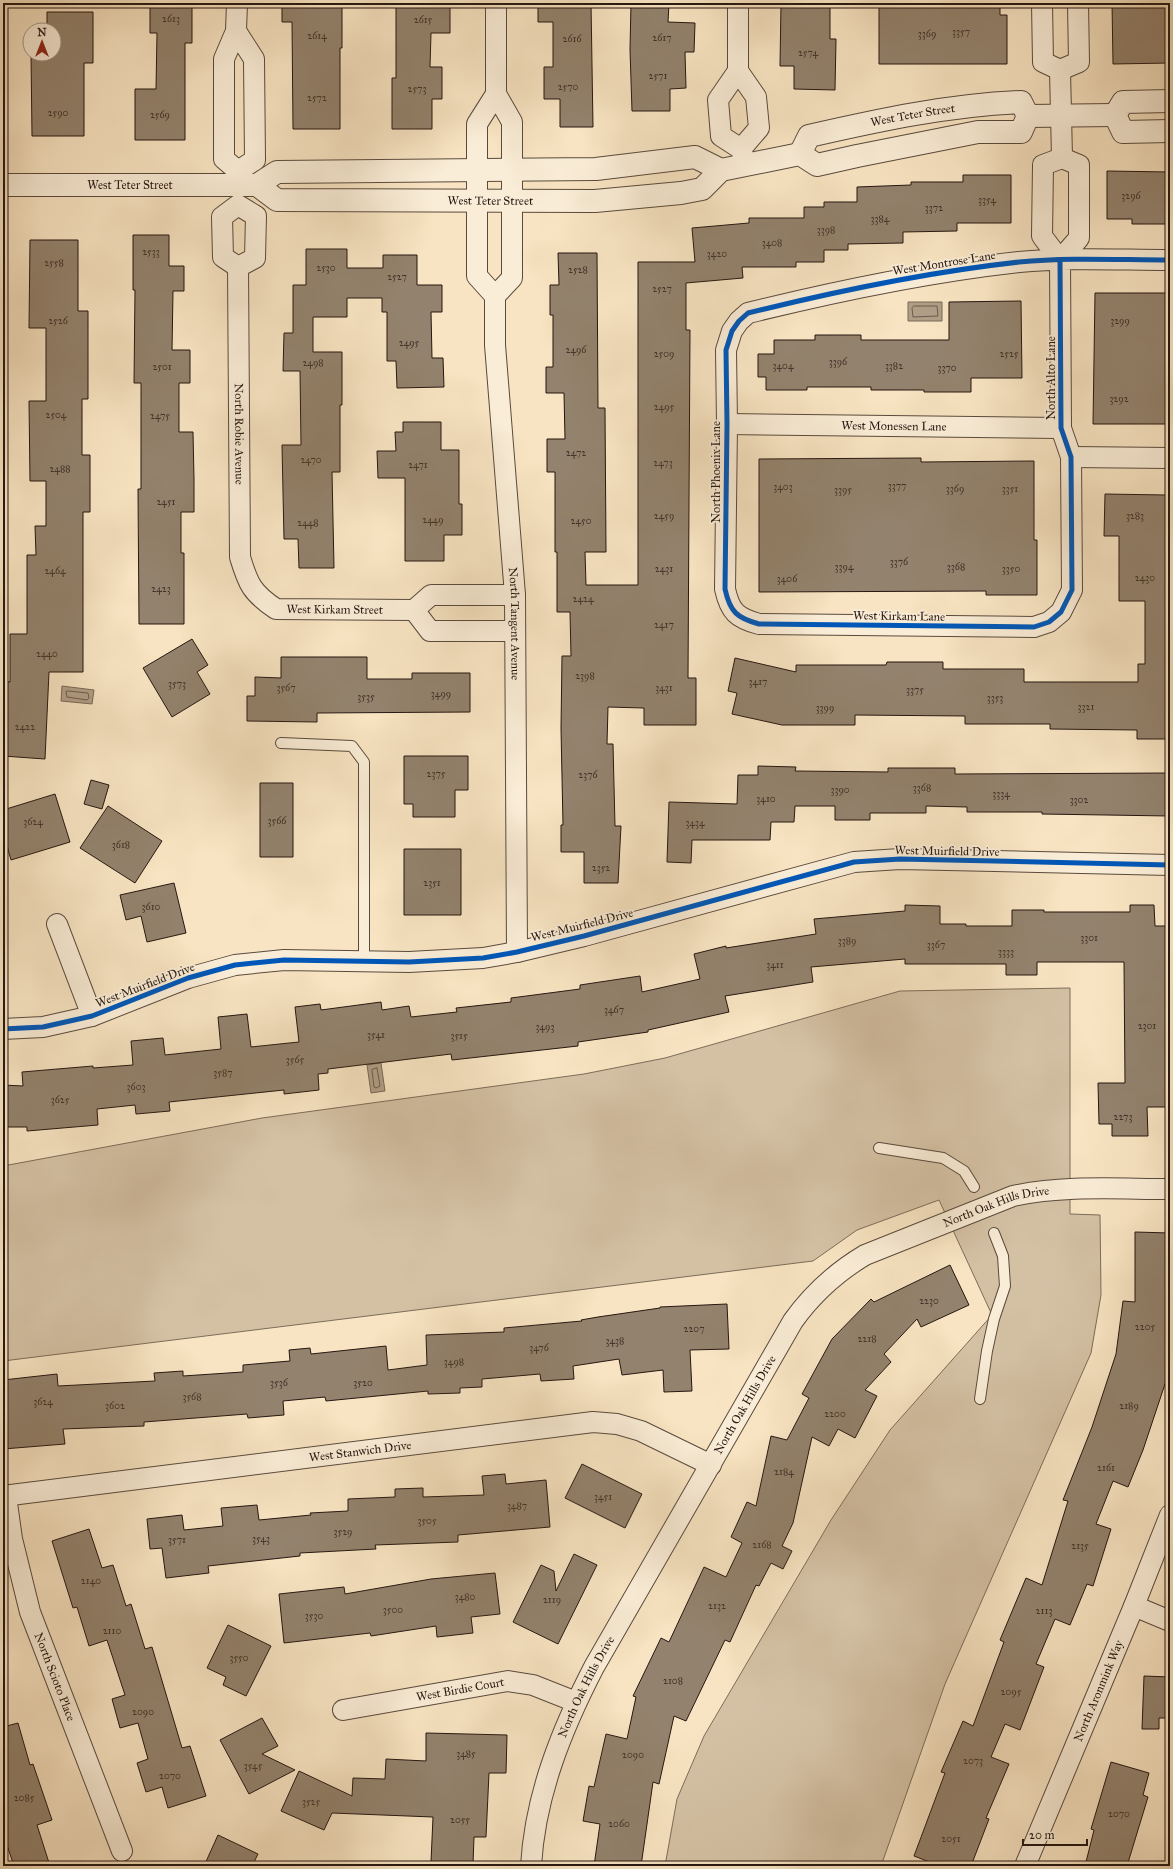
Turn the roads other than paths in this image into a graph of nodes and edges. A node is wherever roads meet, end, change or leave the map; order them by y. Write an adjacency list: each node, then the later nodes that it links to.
1 (237, 3): 6 (street)
2 (496, 3): 9 (street)
3 (738, 3): 8 (street)
4 (1042, 3): 7 (street)
5 (1078, 3): 7 (street)
6 (236, 31): 22 (street); 22 (street)
7 (1060, 70): 13 (street)
8 (738, 71): 16 (street); 16 (street)
9 (496, 94): 18 (street); 20 (street)
10 (1170, 101): 11 (street)
11 (1115, 115): 13 (street); 14 (street)
12 (1028, 116): 13 (street); 15 (street); 15 (street, West Teter Street)
13 (1061, 116): 17 (street)
14 (1170, 131)
15 (800, 154): 16 (street)
16 (744, 157): 19 (street)
17 (1062, 158): 25 (street); 25 (street)
18 (477, 170): 20 (street); 22 (street); 23 (street)
19 (721, 170): 20 (street); 24 (street, West Teter Street)
20 (512, 171): 24 (street)
21 (3, 185): 22 (street, West Teter Street)
22 (243, 187): 23 (street, West Teter Street); 27 (street); 27 (street)
23 (477, 201): 24 (street, West Teter Street); 28 (street)
24 (512, 201): 28 (street)
25 (1060, 260): 26 (street, West Montrose Lane); 29 (street, West Montrose Lane); 31 (street, North Alto Lane)
26 (1170, 260)
27 (238, 267): 35 (street, North Robie Avenue)
28 (495, 296): 34 (street, North Tangent Avenue)
29 (732, 331): 30 (street, North Phoenix Lane)
30 (727, 424): 31 (street, West Monessen Lane); 38 (street, North Phoenix Lane)
31 (1061, 428): 32 (street, North Alto Lane)
32 (1071, 457): 33 (street); 37 (street, North Alto Lane)
33 (1170, 458)
34 (515, 595): 36 (street); 39 (street, North Tangent Avenue)
35 (259, 597): 36 (street, West Kirkam Street)
36 (414, 610): 39 (street)
37 (1061, 612): 38 (street, West Kirkam Lane)
38 (734, 613)
39 (515, 631): 43 (street, North Tangent Avenue)
40 (281, 743): 44 (lane)
41 (1170, 865): 43 (street, West Muirfield Drive)
42 (57, 924): 45 (street, West Muirfield Drive)
43 (517, 952): 44 (street, West Muirfield Drive)
44 (364, 961): 45 (street, West Muirfield Drive)
45 (92, 1016): 46 (street, West Muirfield Drive)
46 (3, 1029)
47 (879, 1148): 48 (lane)
48 (974, 1186)
49 (1170, 1189): 52 (street, North Oak Hills Drive)
50 (994, 1233): 51 (lane)
51 (980, 1399)
52 (711, 1465): 53 (street, West Stanwich Drive); 57 (street, North Oak Hills Drive)
53 (4, 1496): 59 (street, North Scioto Place)
54 (1170, 1515): 55 (street, North Aronmink Way)
55 (1134, 1606): 56 (street); 61 (street, North Aronmink Way)
56 (1170, 1621)
57 (576, 1702): 58 (street, West Birdie Court); 60 (street, North Oak Hills Drive)
58 (343, 1710)
59 (122, 1852)
60 (531, 1866)
61 (1025, 1866)

